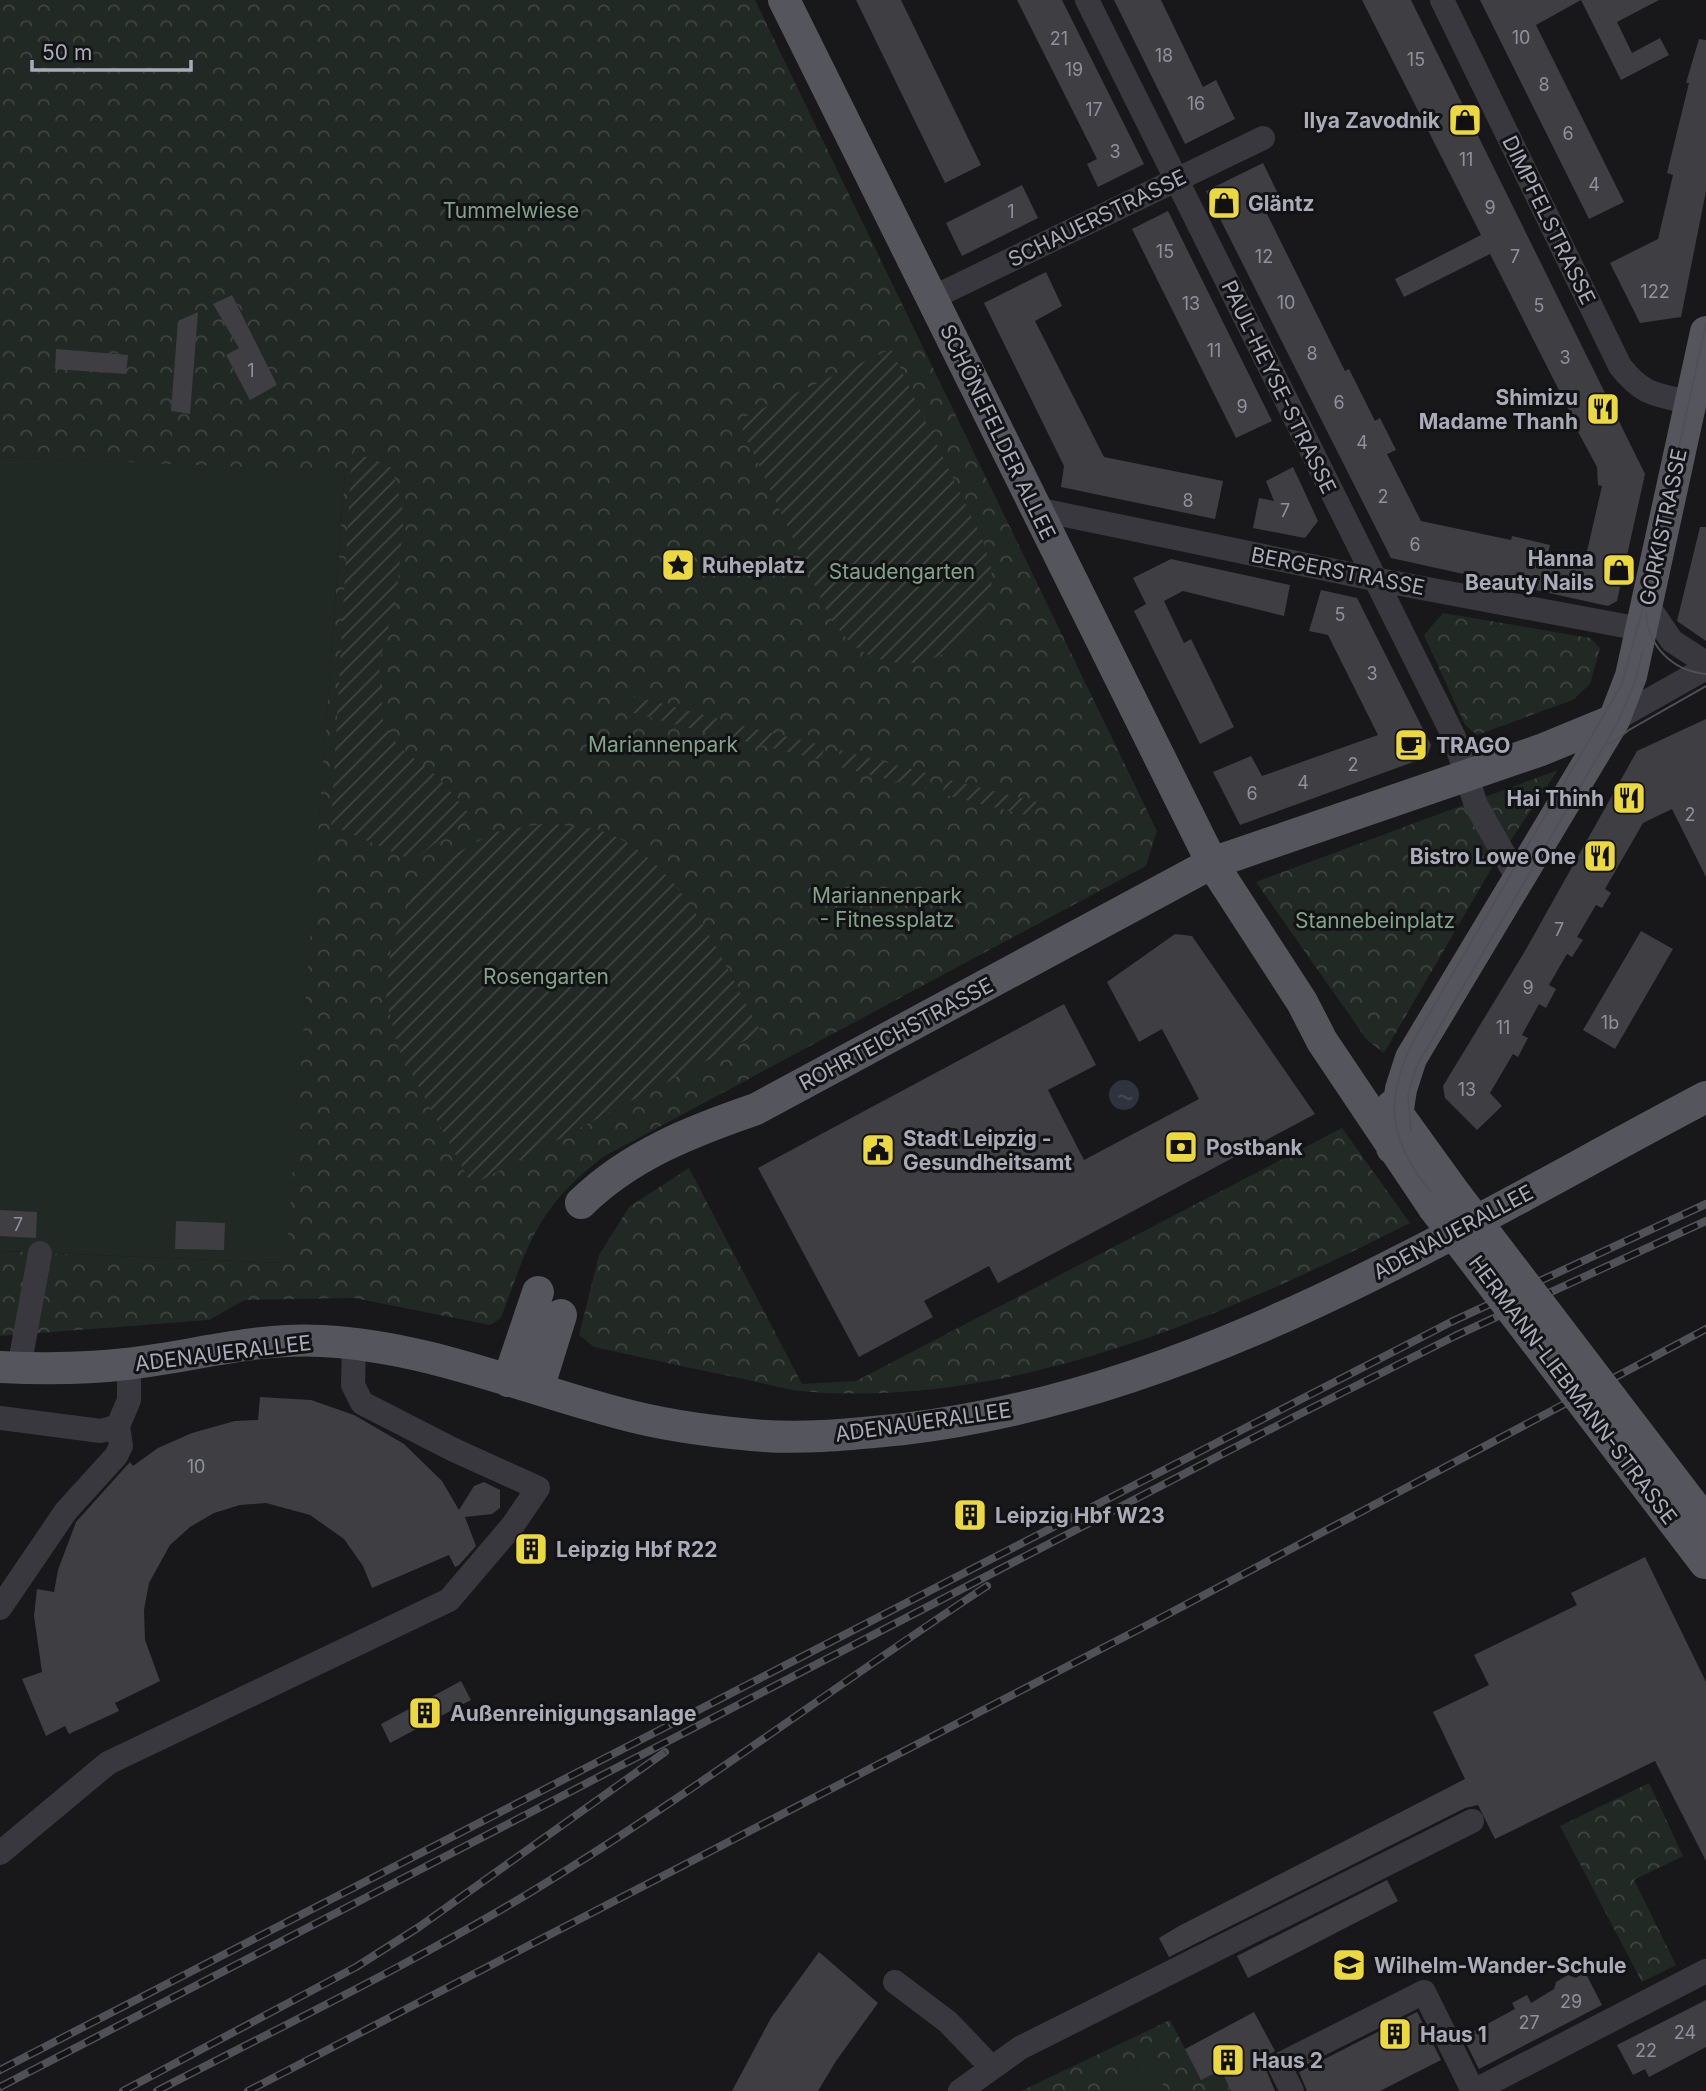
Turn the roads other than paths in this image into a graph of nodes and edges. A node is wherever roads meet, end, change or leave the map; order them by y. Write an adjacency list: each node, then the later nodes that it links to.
1 (784, 0): 6 (main road, SCHÖNEFELDER ALLEE)
2 (1087, 0): 5 (street, PAUL-HEYSE-STRASSE)
3 (1442, 0): 8 (street, DIMPFELSTRASSE)
4 (1263, 138): 5 (street, SCHAUERSTRASSE)
5 (1177, 179): 6 (street, SCHAUERSTRASSE); 10 (street, PAUL-HEYSE-STRASSE)
6 (932, 298): 9 (main road, SCHÖNEFELDER ALLEE)
7 (1706, 332): 8 (main road, GORKISTRASSE)
8 (1690, 402): 11 (main road, GORKISTRASSE)
9 (1036, 509): 10 (street, BERGERSTRASSE); 15 (main road, SCHÖNEFELDER ALLEE)
10 (1374, 579): 11 (street, BERGERSTRASSE); 14 (street, PAUL-HEYSE-STRASSE)
11 (1644, 616): 12 (street); 13 (main road, GORKISTRASSE)
12 (1706, 665): 13 (street)
13 (1614, 720): 14 (main road); 16 (main road)
14 (1468, 775): 15 (main road); 16 (street)
15 (1212, 863): 18 (main road); 20 (main road, ROHRTEICHSTRASSE)
16 (1518, 879): 18 (main road)
17 (1706, 1097): 27 (main road, ADENAUERALLEE)
18 (1392, 1110): 19 (main road, HERMANN-LIEBMANN-STRASSE)
19 (1448, 1201): 30 (main road, HERMANN-LIEBMANN-STRASSE, bridge); 31 (main road, HERMANN-LIEBMANN-STRASSE, bridge)
20 (581, 1203)
21 (40, 1253): 26 (street)
22 (538, 1292): 27 (main road)
23 (561, 1315): 27 (main road)
24 (354, 1343): 25 (main road, ADENAUERALLEE); 27 (main road, ADENAUERALLEE); 34 (street)
25 (129, 1364): 26 (main road, ADENAUERALLEE); 29 (street)
26 (10, 1368)
27 (523, 1385)
28 (0, 1418): 29 (street)
29 (118, 1426): 32 (street)
30 (1706, 1522)
31 (1705, 1563)
32 (0, 1608)
33 (1472, 1821): 37 (street)
34 (0, 1853)
35 (1706, 1971): 38 (street)
36 (895, 1982): 37 (street)
37 (991, 2067): 39 (street)
38 (1504, 2084): 41 (street)
39 (960, 2091)
40 (1292, 2091): 41 (street)
41 (1474, 2091)

